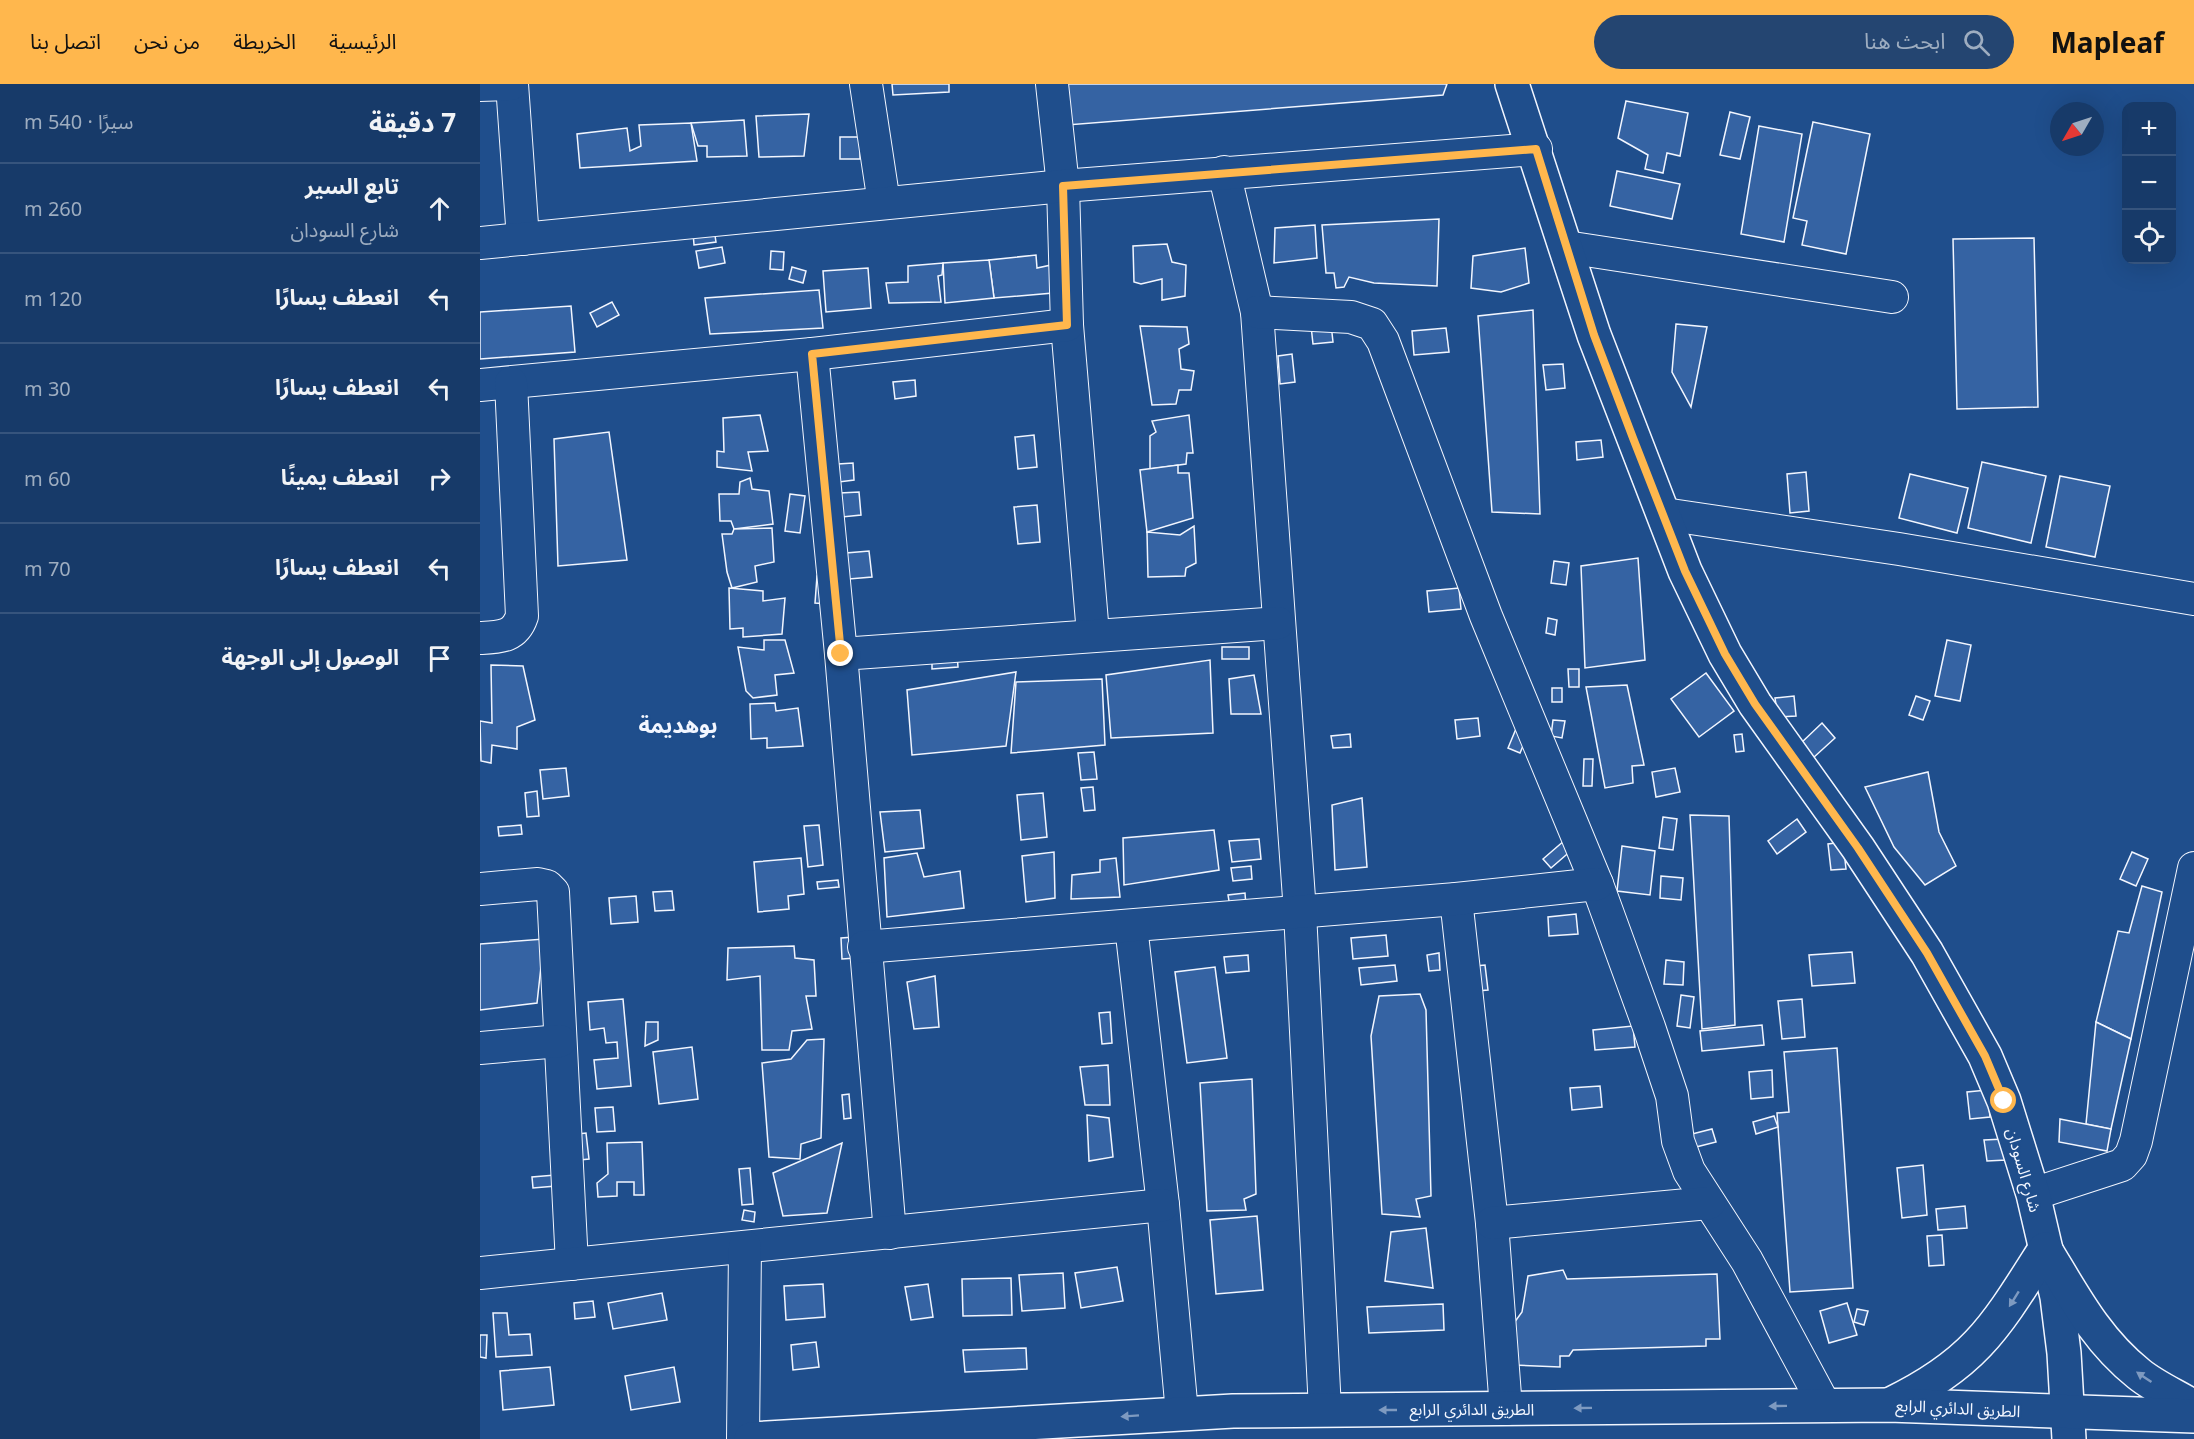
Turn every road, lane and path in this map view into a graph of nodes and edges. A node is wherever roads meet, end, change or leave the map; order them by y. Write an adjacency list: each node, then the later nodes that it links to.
1 (511, 84): 5 (street); 10 (street)
2 (866, 84): 9 (street)
3 (1052, 84): 8 (street)
4 (1512, 84): 6 (main road, شارع السودان)
5 (480, 85)
6 (1536, 149): 7 (street); 12 (main road, شارع السودان)
7 (1224, 172): 8 (street); 14 (street)
8 (1063, 186): 9 (street); 15 (street)
9 (884, 203): 10 (street)
10 (523, 239): 11 (street)
11 (480, 243)
12 (1566, 247): 13 (street); 19 (main road, شارع السودان)
13 (1892, 297)
14 (1257, 312): 21 (street); 26 (street)
15 (1067, 325): 16 (street); 22 (street)
16 (812, 354): 17 (street); 24 (street)
17 (511, 384): 18 (street); 23 (street)
18 (480, 385)
19 (1664, 514): 20 (street); 34 (main road, شارع السودان)
20 (2194, 599)
21 (1278, 623): 22 (street); 29 (street)
22 (1093, 634): 24 (street)
23 (480, 639)
24 (841, 654): 31 (street)
25 (2194, 868): 34 (street)
26 (1597, 884): 28 (street); 35 (street)
27 (480, 889): 32 (street)
28 (1456, 899): 29 (street); 37 (street)
29 (1300, 912): 30 (street); 47 (street)
30 (1131, 926): 31 (street); 36 (street)
31 (864, 947): 38 (street)
32 (560, 1041): 33 (street); 41 (street)
33 (480, 1048)
34 (2033, 1194): 40 (main road, شارع السودان)
35 (1709, 1203): 37 (street); 44 (street)
36 (1163, 1206): 38 (street); 48 (street)
37 (1492, 1223): 46 (street)
38 (890, 1233): 39 (street)
39 (746, 1247): 41 (street); 51 (street)
40 (2045, 1249): 43 (main road, one-way to 43); 45 (main road, one-way to 40); 50 (main road, شارع السودان)
41 (572, 1264): 42 (street)
42 (480, 1273)
43 (1889, 1405): 44 (main road, الطريق الدائري الرابع); 50 (main road, الطريق الدائري الرابع)
44 (1825, 1406): 46 (main road, الطريق الدائري الرابع, one-way to 46)
45 (2194, 1407)
46 (1506, 1409): 47 (main road, الطريق الدائري الرابع, one-way to 47)
47 (1325, 1410): 48 (main road, الطريق الدائري الرابع)
48 (1182, 1413): 52 (main road, الطريق الدائري الرابع, one-way to 52)
49 (2194, 1416): 50 (main road, الطريق الدائري الرابع)
50 (2068, 1426)
51 (743, 1439)
52 (751, 1439)

